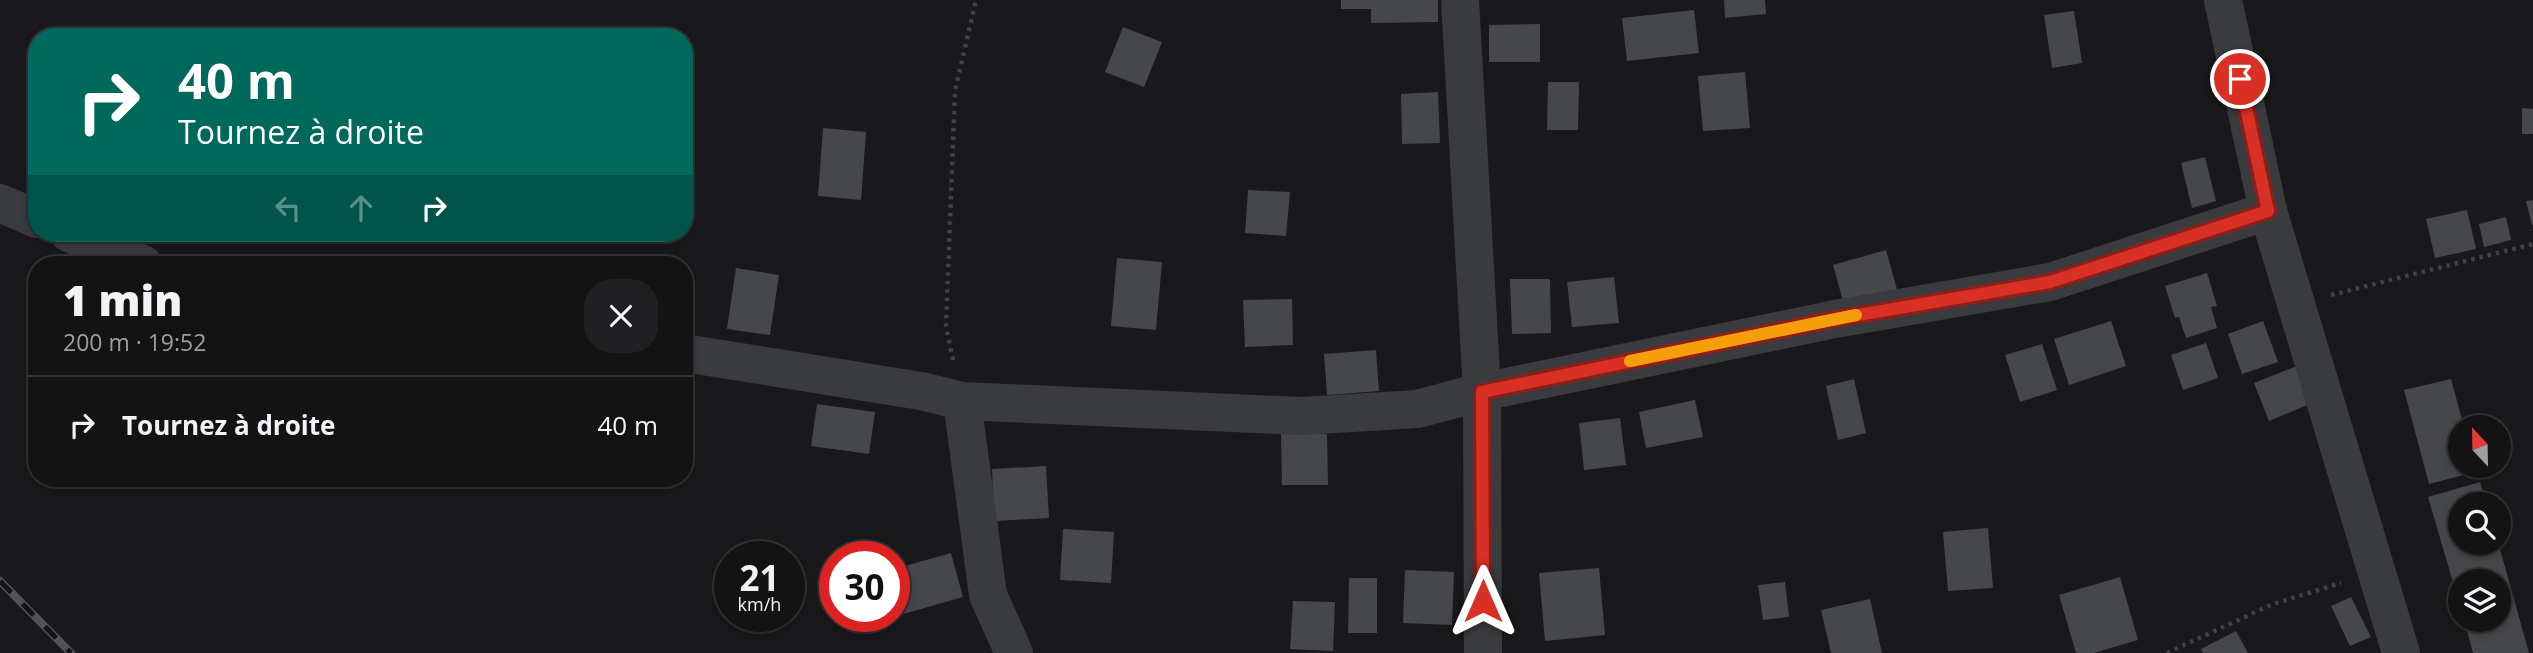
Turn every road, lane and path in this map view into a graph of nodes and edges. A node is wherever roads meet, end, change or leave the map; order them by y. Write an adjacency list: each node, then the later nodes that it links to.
1 (976, 0): 11 (path)
2 (1460, 0): 10 (street)
3 (2223, 0): 4 (street)
4 (2268, 211): 8 (street); 10 (street)
5 (90, 242): 7 (street)
6 (2533, 243): 8 (path)
7 (124, 256)
8 (2296, 304): 12 (street)
9 (693, 354): 11 (street)
10 (1482, 392): 11 (street); 14 (street)
11 (962, 401): 13 (street)
12 (2377, 572): 15 (path); 16 (street)
13 (1014, 653)
14 (1483, 653)
15 (2167, 653)
16 (2401, 653)

